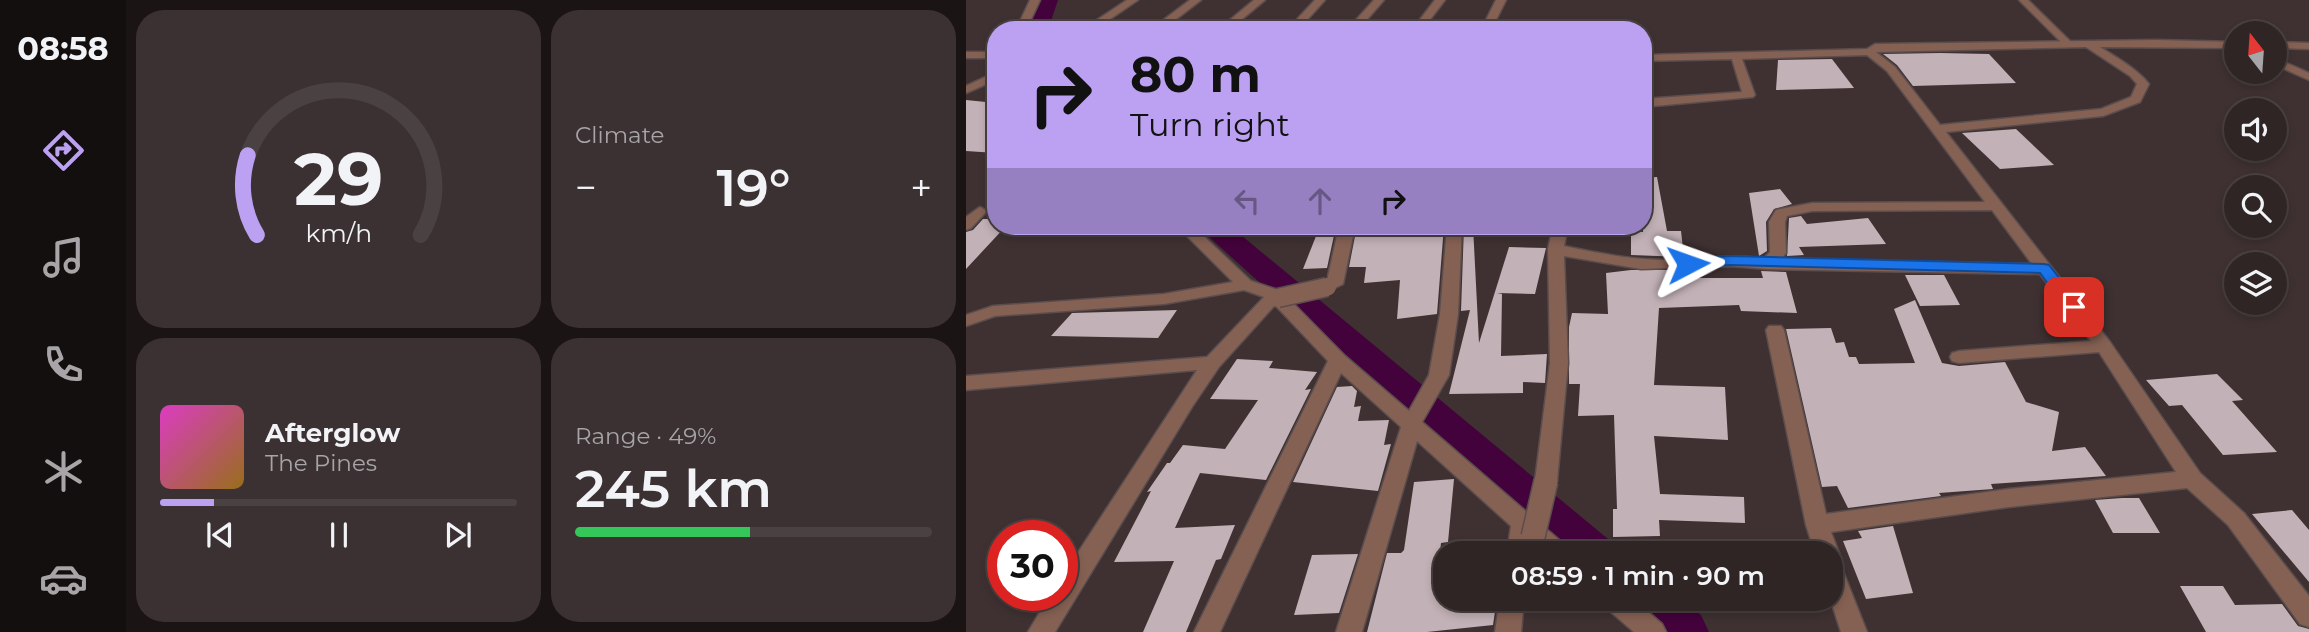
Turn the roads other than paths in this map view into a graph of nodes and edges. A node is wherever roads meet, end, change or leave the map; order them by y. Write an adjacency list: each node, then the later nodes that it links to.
1 (1035, 0): 10 (street)
2 (1133, 0): 11 (street)
3 (1196, 0): 12 (street)
4 (1260, 0): 13 (street)
5 (1321, 0): 14 (street)
6 (1379, 0): 15 (street)
7 (1440, 0): 16 (street)
8 (1501, 0): 17 (street)
9 (2023, 0): 18 (lane)
10 (1025, 21)
11 (1101, 21)
12 (1167, 21)
13 (1234, 21)
14 (1301, 21)
15 (1360, 21)
16 (1424, 21)
17 (1490, 21)
18 (2068, 44): 19 (street); 23 (street)
19 (2089, 45): 20 (street); 33 (street)
20 (2224, 45)
21 (2287, 46): 22 (street)
22 (2309, 46)
23 (1872, 50): 26 (street); 33 (street)
24 (966, 55): 25 (street)
25 (987, 55)
26 (1736, 56): 27 (street); 32 (street)
27 (1652, 58)
28 (2287, 67): 29 (street)
29 (2309, 77)
30 (987, 80): 31 (street)
31 (966, 90)
32 (1652, 102)
33 (1936, 129): 34 (street)
34 (1994, 206): 42 (street); 43 (street)
35 (981, 211): 36 (street)
36 (966, 225)
37 (1194, 235): 44 (street)
38 (1345, 235): 45 (street, bridge)
39 (1454, 235): 53 (street)
40 (1558, 235): 41 (street)
41 (1556, 249): 42 (street); 56 (street, bridge)
42 (1767, 264): 43 (street)
43 (2044, 269): 48 (street)
44 (1245, 285): 45 (street); 46 (street)
45 (1277, 297): 50 (street); 51 (street)
46 (966, 321)
47 (1776, 330): 55 (street)
48 (2104, 346): 49 (street); 54 (street)
49 (1959, 357)
50 (1338, 360): 53 (street); 63 (street)
51 (1212, 363): 52 (street); 62 (street)
52 (966, 383)
53 (1412, 423): 56 (street); 64 (street)
54 (2192, 479): 55 (street); 61 (street)
55 (1817, 525): 57 (street)
56 (1525, 538)
57 (1823, 541)
58 (1843, 601): 67 (street)
59 (1511, 611): 65 (street)
60 (1628, 611): 66 (street)
61 (2309, 616)
62 (1041, 632)
63 (1207, 632)
64 (1349, 632)
65 (1508, 632)
66 (1653, 632)
67 (1854, 632)

